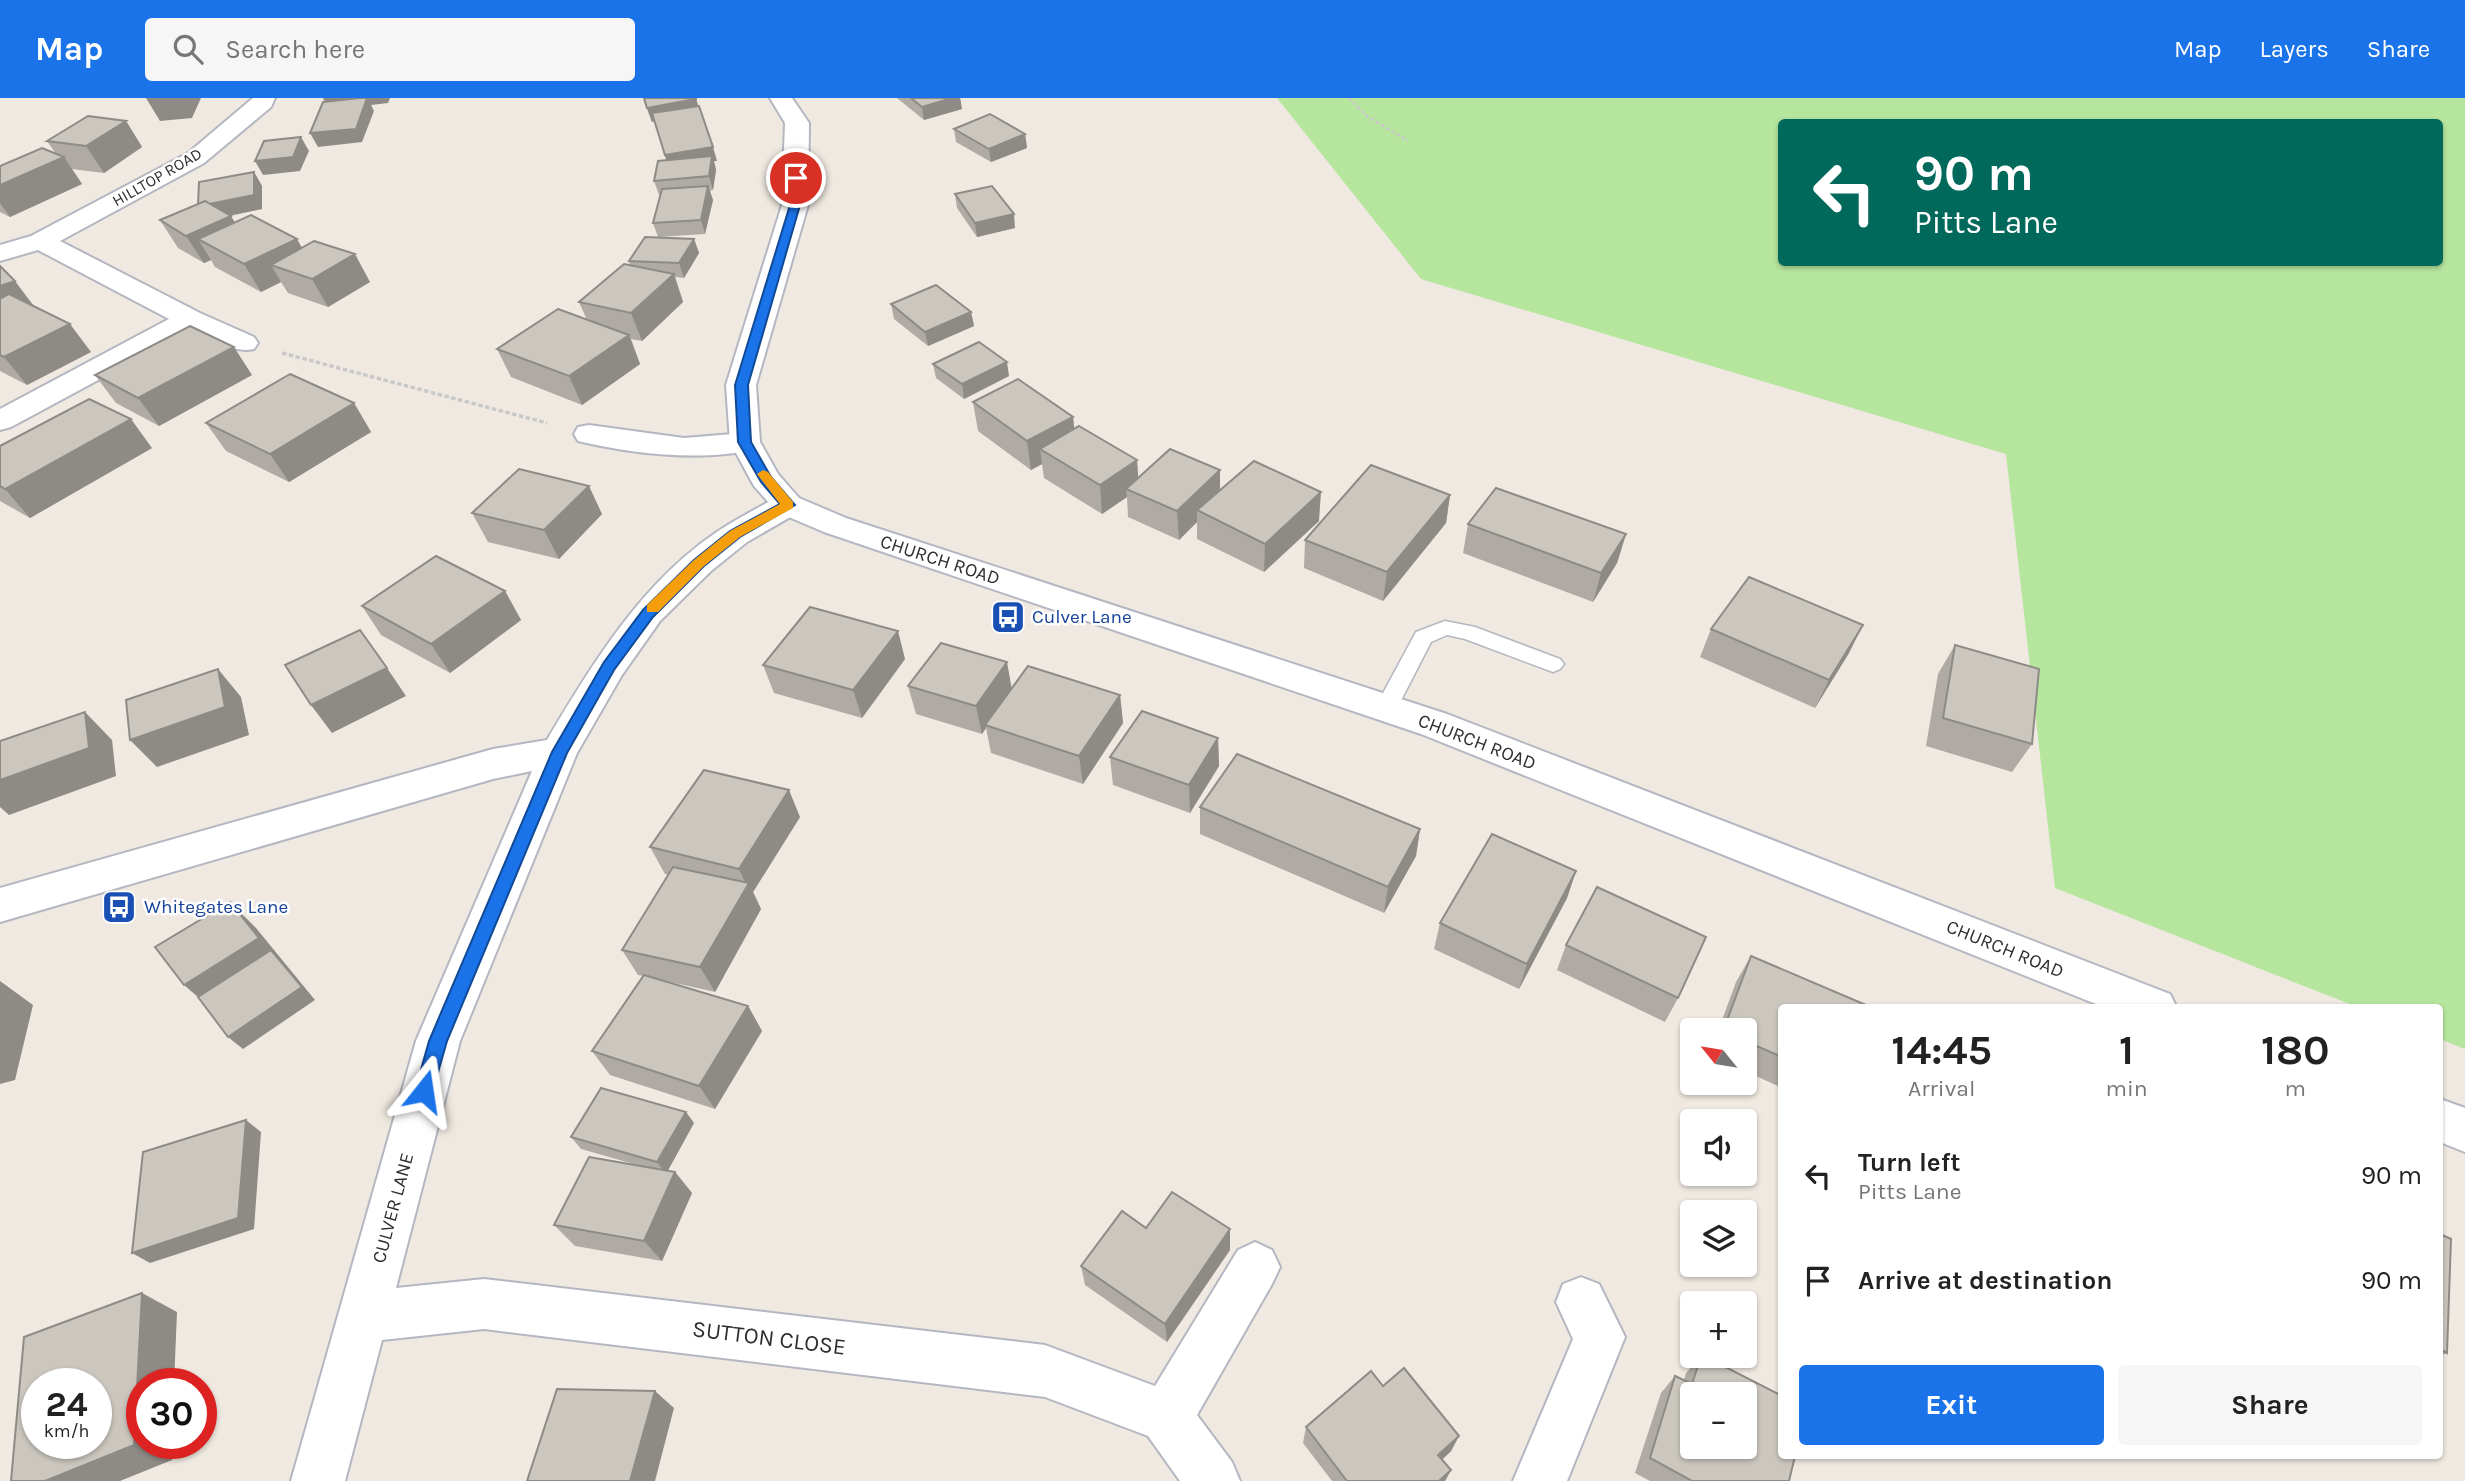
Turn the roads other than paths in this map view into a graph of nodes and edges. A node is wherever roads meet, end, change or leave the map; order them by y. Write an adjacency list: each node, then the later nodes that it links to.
1 (264, 98): 3 (street, HILLTOP ROAD)
2 (781, 98): 9 (street)
3 (40, 242): 4 (street, HILLTOP ROAD); 5 (street)
4 (0, 253)
5 (190, 319): 6 (street); 7 (street)
6 (244, 343)
7 (0, 421)
8 (589, 434): 9 (street)
9 (745, 442): 10 (street)
10 (788, 505): 12 (street, CHURCH ROAD); 13 (street, CULVER LANE)
11 (1553, 664): 12 (lane)
12 (1386, 708): 15 (street, CHURCH ROAD)
13 (559, 752): 14 (street); 20 (street, CULVER LANE)
14 (0, 905)
15 (2145, 1004)
16 (2443, 1121): 17 (street)
17 (2465, 1130)
18 (1255, 1267): 21 (street)
19 (1581, 1303): 24 (street)
20 (365, 1316): 21 (street, SUTTON CLOSE); 22 (street, CULVER LANE)
21 (1166, 1417): 23 (street)
22 (318, 1481)
23 (1213, 1481)
24 (1540, 1481)

